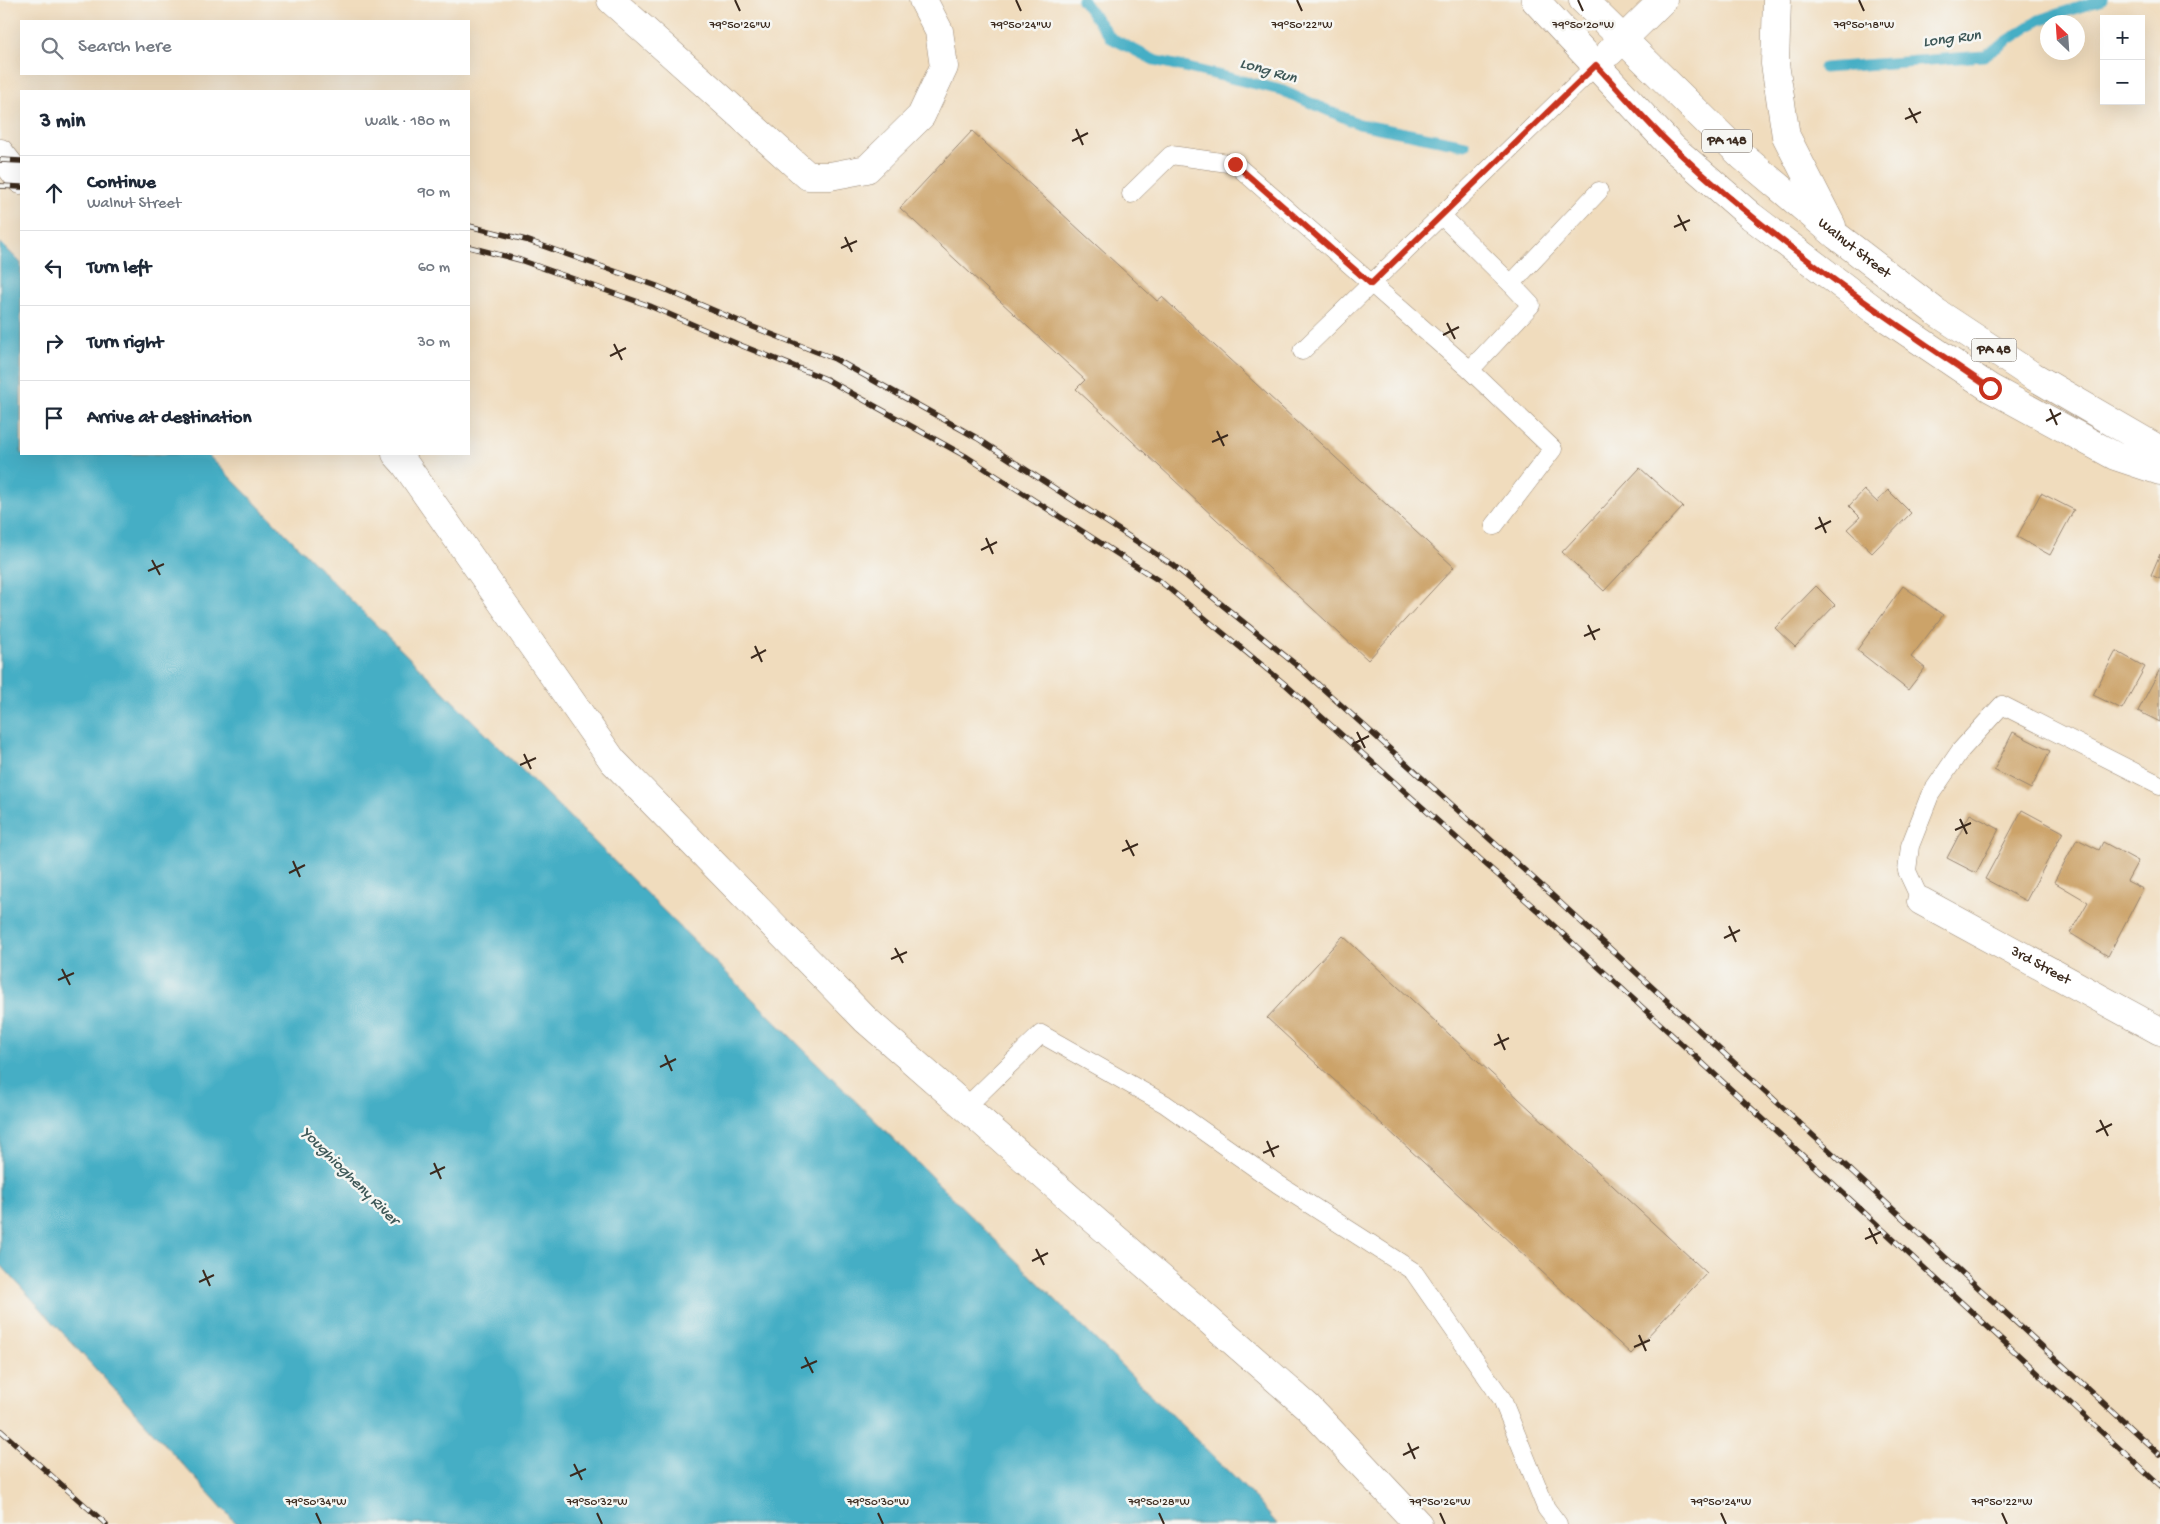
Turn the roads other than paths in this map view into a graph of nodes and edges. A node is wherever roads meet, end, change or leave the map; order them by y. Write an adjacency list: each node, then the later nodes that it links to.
1 (611, 0): 2 (street)
2 (923, 0)
3 (1536, 0): 8 (street)
4 (1583, 0): 7 (street, Walnut Street / PA 148)
5 (1663, 0): 7 (street)
6 (1777, 0): 14 (street, PA 48)
7 (1622, 40): 8 (street); 14 (street, Walnut Street / PA 148)
8 (1596, 65): 13 (lane); 21 (street, PA 48)
9 (0, 153): 10 (street)
10 (20, 179)
11 (1599, 191): 16 (lane)
12 (1131, 194): 15 (lane)
13 (1442, 216): 15 (lane); 16 (lane)
14 (1837, 236): 19 (street, Walnut Street / PA 48)
15 (1371, 284): 17 (lane); 18 (lane)
16 (1510, 284): 18 (lane)
17 (1302, 351)
18 (1470, 370): 22 (lane)
19 (2160, 450)
20 (397, 455): 26 (street)
21 (2160, 471)
22 (1494, 526)
23 (2160, 785): 24 (lane)
24 (1921, 901): 25 (street, 3rd Street)
25 (2160, 1031)
26 (966, 1107): 27 (street); 28 (lane)
27 (1418, 1524)
28 (1558, 1524)

